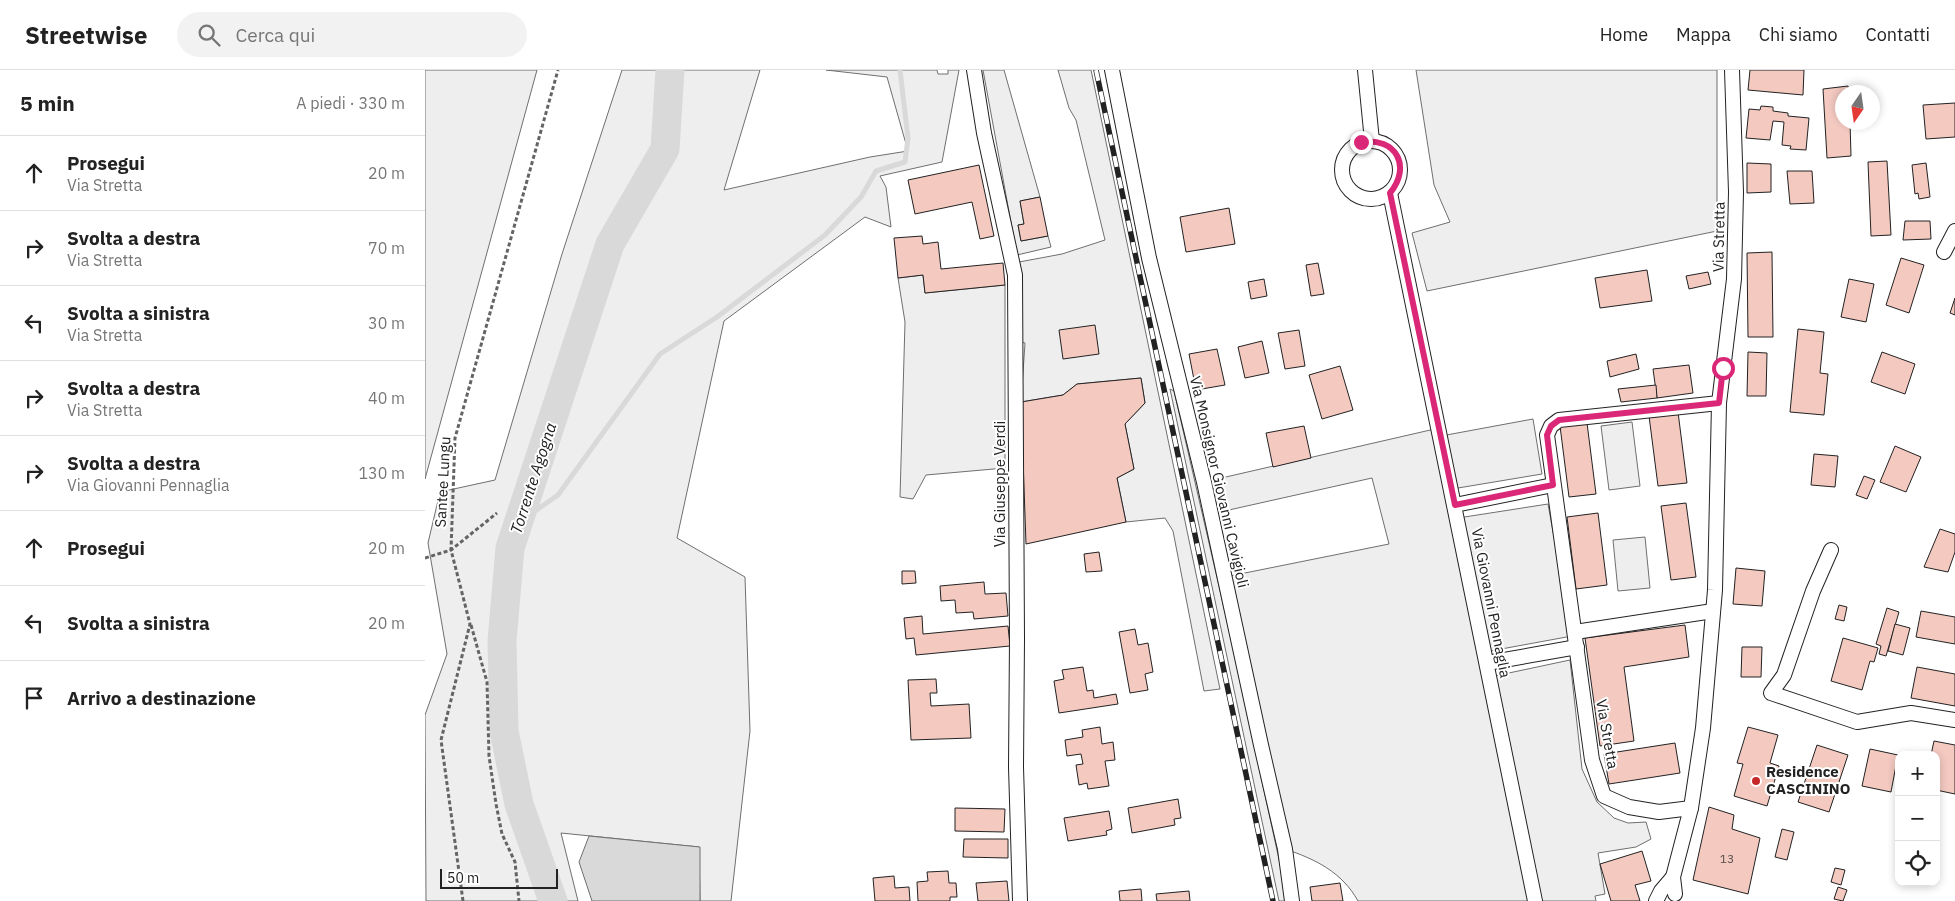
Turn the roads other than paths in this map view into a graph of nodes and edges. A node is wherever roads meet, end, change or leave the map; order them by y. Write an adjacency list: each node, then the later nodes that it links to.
1 (974, 70): 21 (street, Via Giuseppe Verdi)
2 (1112, 70): 22 (street, Via Monsignor Giovanni Cavigioli)
3 (1365, 70): 5 (street)
4 (1732, 70): 9 (street, Via Stretta)
5 (1372, 141): 6 (street); 6 (street)
6 (1390, 193): 11 (street, Via Giovanni Pennaglia)
7 (1955, 231): 8 (street)
8 (1944, 252)
9 (1719, 403): 10 (street, Via Stretta); 13 (street, Via Stretta)
10 (1553, 485): 11 (street); 14 (street, Via Stretta)
11 (1455, 505): 16 (street, Via Giovanni Pennaglia)
12 (1831, 550): 17 (street)
13 (1713, 611): 14 (street); 18 (street, Via Stretta)
14 (1575, 632): 15 (street, Via Stretta)
15 (1577, 647): 16 (street); 18 (street, Via Stretta)
16 (1487, 663): 23 (street, Via Giovanni Pennaglia)
17 (1955, 720)
18 (1691, 808): 19 (street, Via Stretta)
19 (1673, 877): 20 (street, Via Stretta); 24 (street)
20 (1675, 894)
21 (1020, 901)
22 (1293, 901)
23 (1535, 901)
24 (1656, 901)

